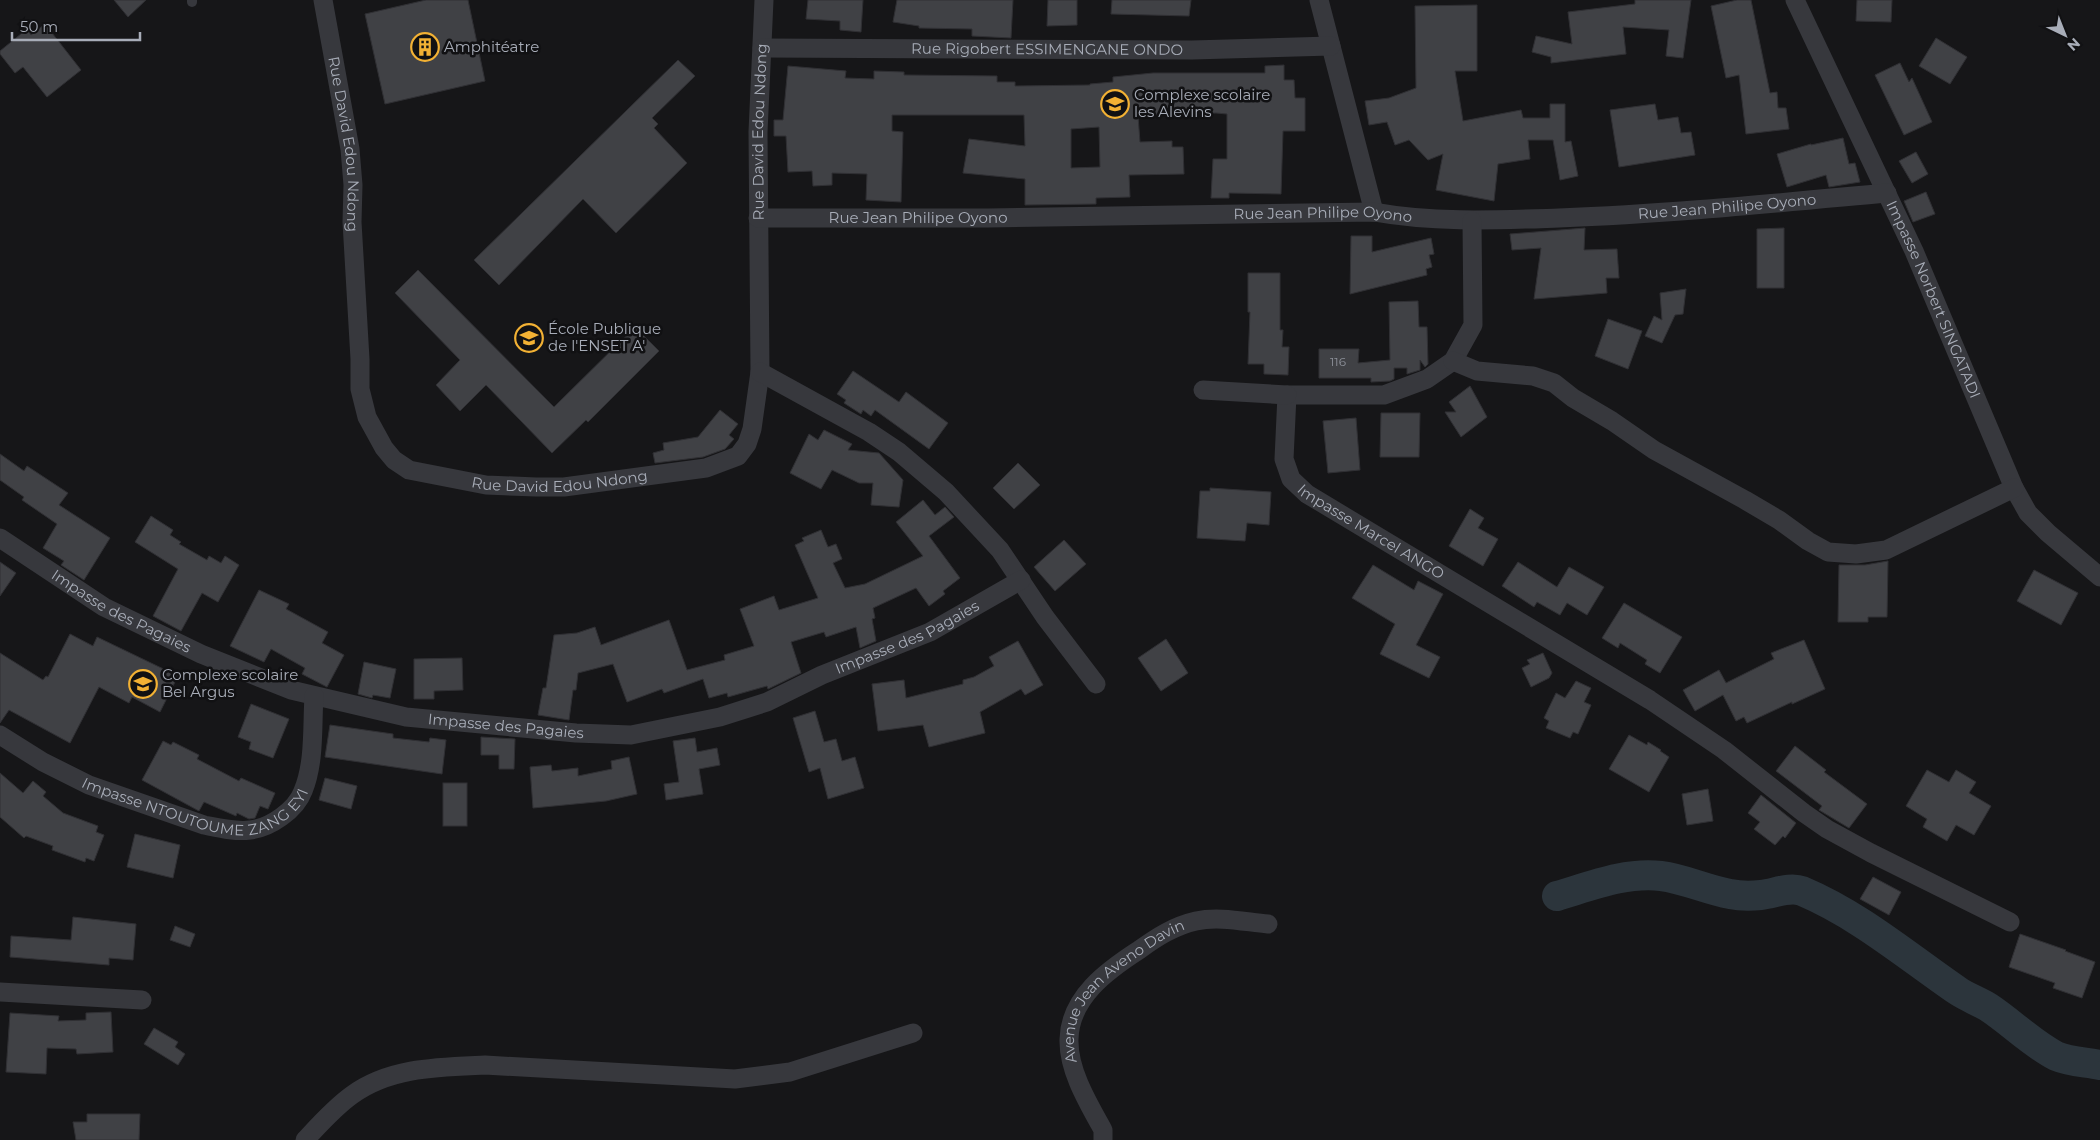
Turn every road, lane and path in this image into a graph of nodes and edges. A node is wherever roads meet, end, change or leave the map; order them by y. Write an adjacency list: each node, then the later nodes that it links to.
1 (323, 0): 12 (street, Rue David Edou Ndong)
2 (764, 0): 6 (street, Rue David Edou Ndong)
3 (1318, 0): 5 (street)
4 (1796, 0): 7 (street, Impasse Norbert SINGATADI)
5 (1331, 46): 6 (street, Rue Rigobert ESSIMENGANE ONDO); 8 (street)
6 (762, 48): 9 (street, Rue David Edou Ndong)
7 (1887, 193): 10 (street, Rue Jean Philipe Oyono); 15 (street, Impasse Norbert SINGATADI)
8 (1374, 212): 9 (street, Rue Jean Philipe Oyono); 10 (street, Rue Jean Philipe Oyono)
9 (758, 218): 12 (street, Rue David Edou Ndong)
10 (1472, 221): 11 (street)
11 (1453, 361): 14 (street); 15 (street)
12 (760, 372): 18 (street)
13 (1203, 390): 14 (street)
14 (1287, 395): 22 (street, Impasse Marcel ANGO)
15 (2014, 488): 17 (street, Impasse Norbert SINGATADI)
16 (0, 538): 20 (street, Impasse des Pagaies)
17 (2100, 576)
18 (1021, 580): 19 (street); 20 (street, Impasse des Pagaies)
19 (1096, 684)
20 (314, 696): 21 (street, Impasse NTOUTOUME ZANG EYI)
21 (0, 735)
22 (2010, 922)
23 (1268, 924): 28 (street, Avenue Jean Aveno Davin)
24 (0, 992): 25 (street)
25 (142, 1000)
26 (913, 1033): 27 (street)
27 (304, 1140)
28 (1103, 1140)

